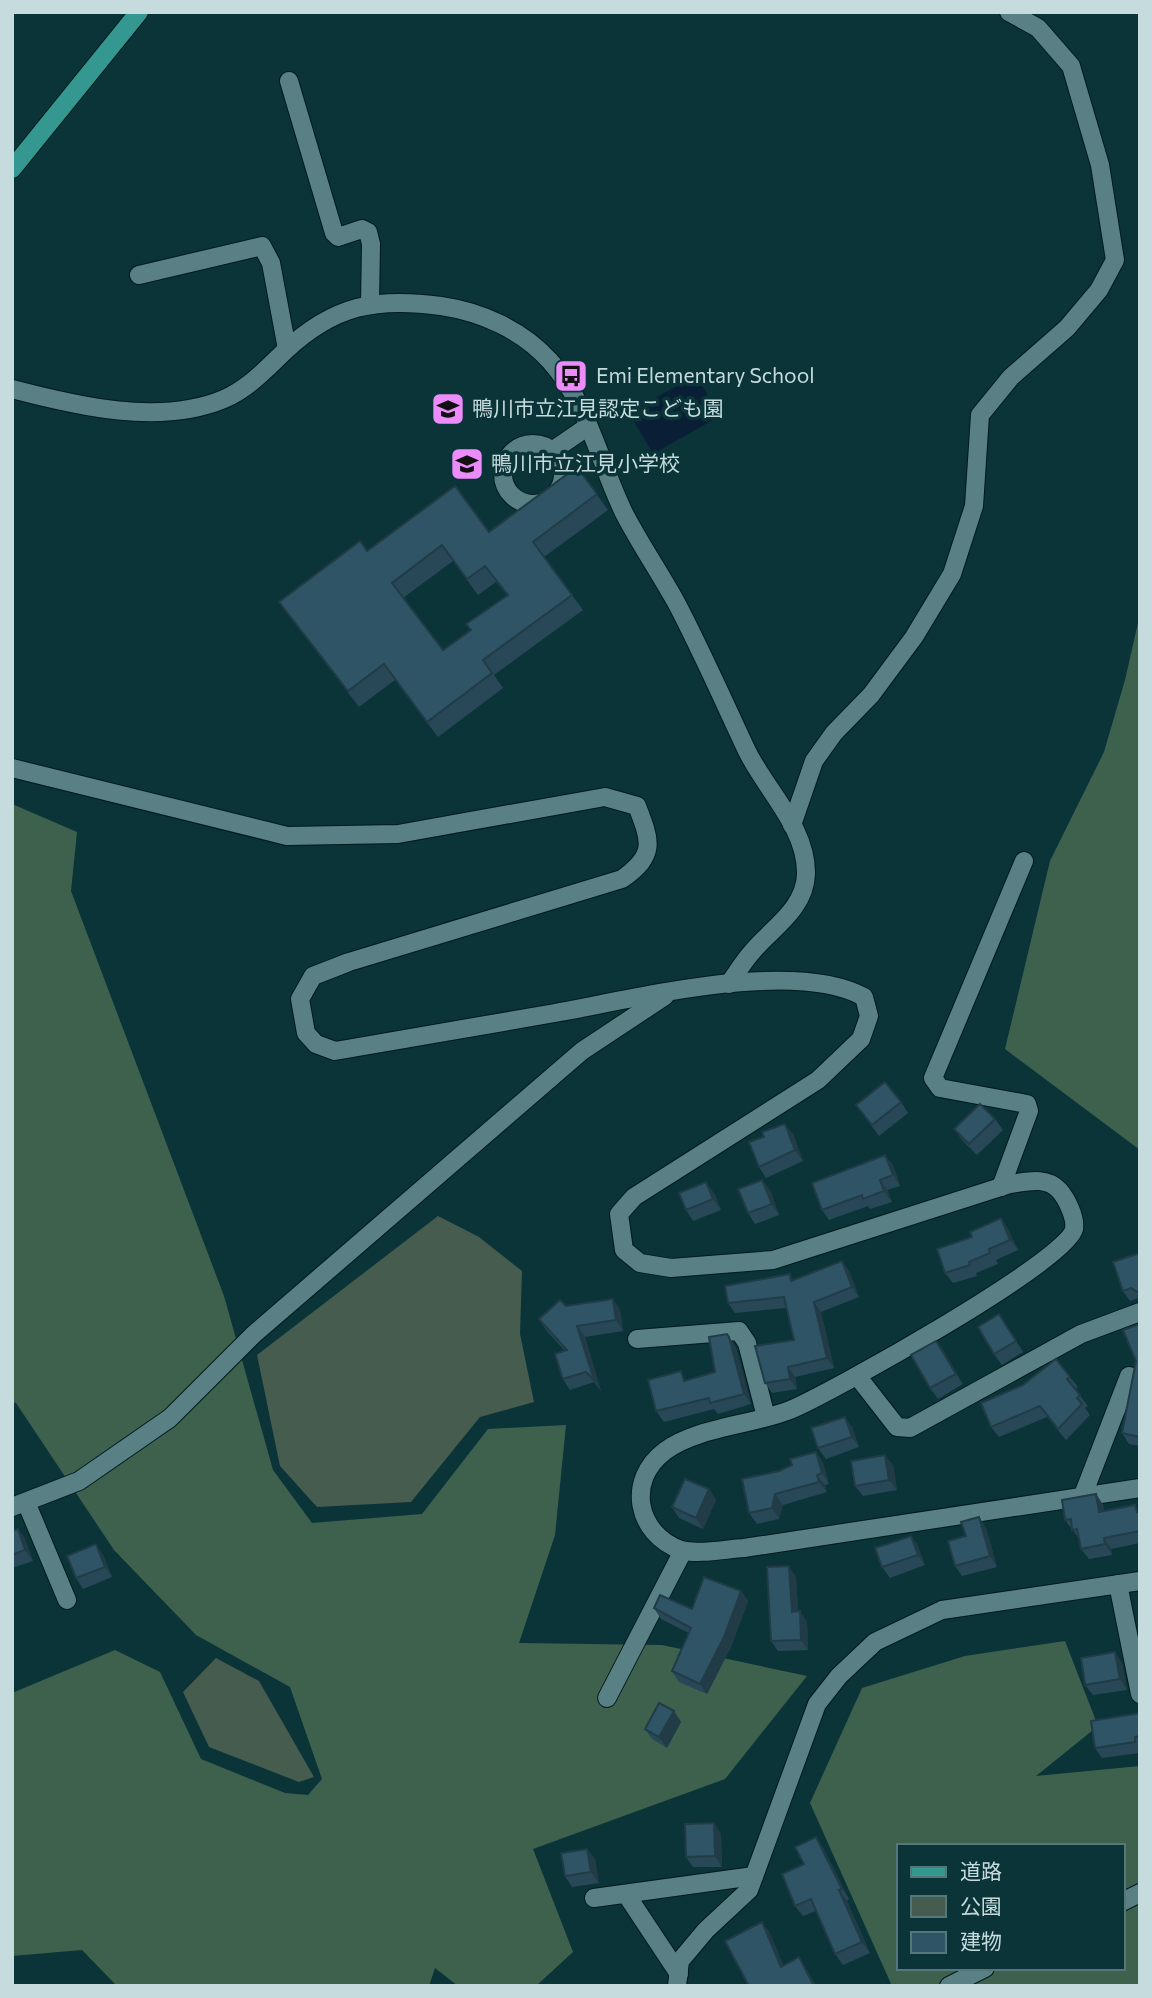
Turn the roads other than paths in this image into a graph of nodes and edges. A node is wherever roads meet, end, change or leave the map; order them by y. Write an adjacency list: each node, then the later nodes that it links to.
1 (139, 12): 4 (main road)
2 (1009, 12): 12 (street)
3 (289, 81): 6 (street)
4 (12, 169)
5 (139, 275): 7 (street)
6 (370, 304): 7 (street); 9 (street)
7 (287, 349): 8 (street)
8 (12, 389)
9 (587, 427): 10 (street); 12 (street)
10 (552, 452)
11 (12, 768): 15 (street)
12 (792, 825): 14 (street)
13 (1024, 861): 16 (street)
14 (729, 984): 15 (street); 16 (street)
15 (671, 992): 24 (street)
16 (1001, 1187): 20 (street)
17 (1140, 1312): 20 (street)
18 (637, 1339): 21 (street)
19 (1129, 1376): 23 (street)
20 (858, 1377): 21 (street)
21 (766, 1417): 25 (street)
22 (1140, 1488): 23 (street)
23 (1083, 1495): 25 (street)
24 (19, 1504): 28 (street)
25 (683, 1551): 30 (street)
26 (1140, 1581): 27 (street)
27 (1118, 1584): 29 (street); 31 (street)
28 (67, 1600)
29 (1140, 1694)
30 (607, 1698)
31 (754, 1876): 32 (street); 37 (street)
32 (626, 1894): 34 (street); 37 (street)
33 (1140, 1894): 35 (street)
34 (594, 1898)
35 (1124, 1901)
36 (981, 1970): 38 (street)
37 (678, 1980)
38 (949, 1986)

